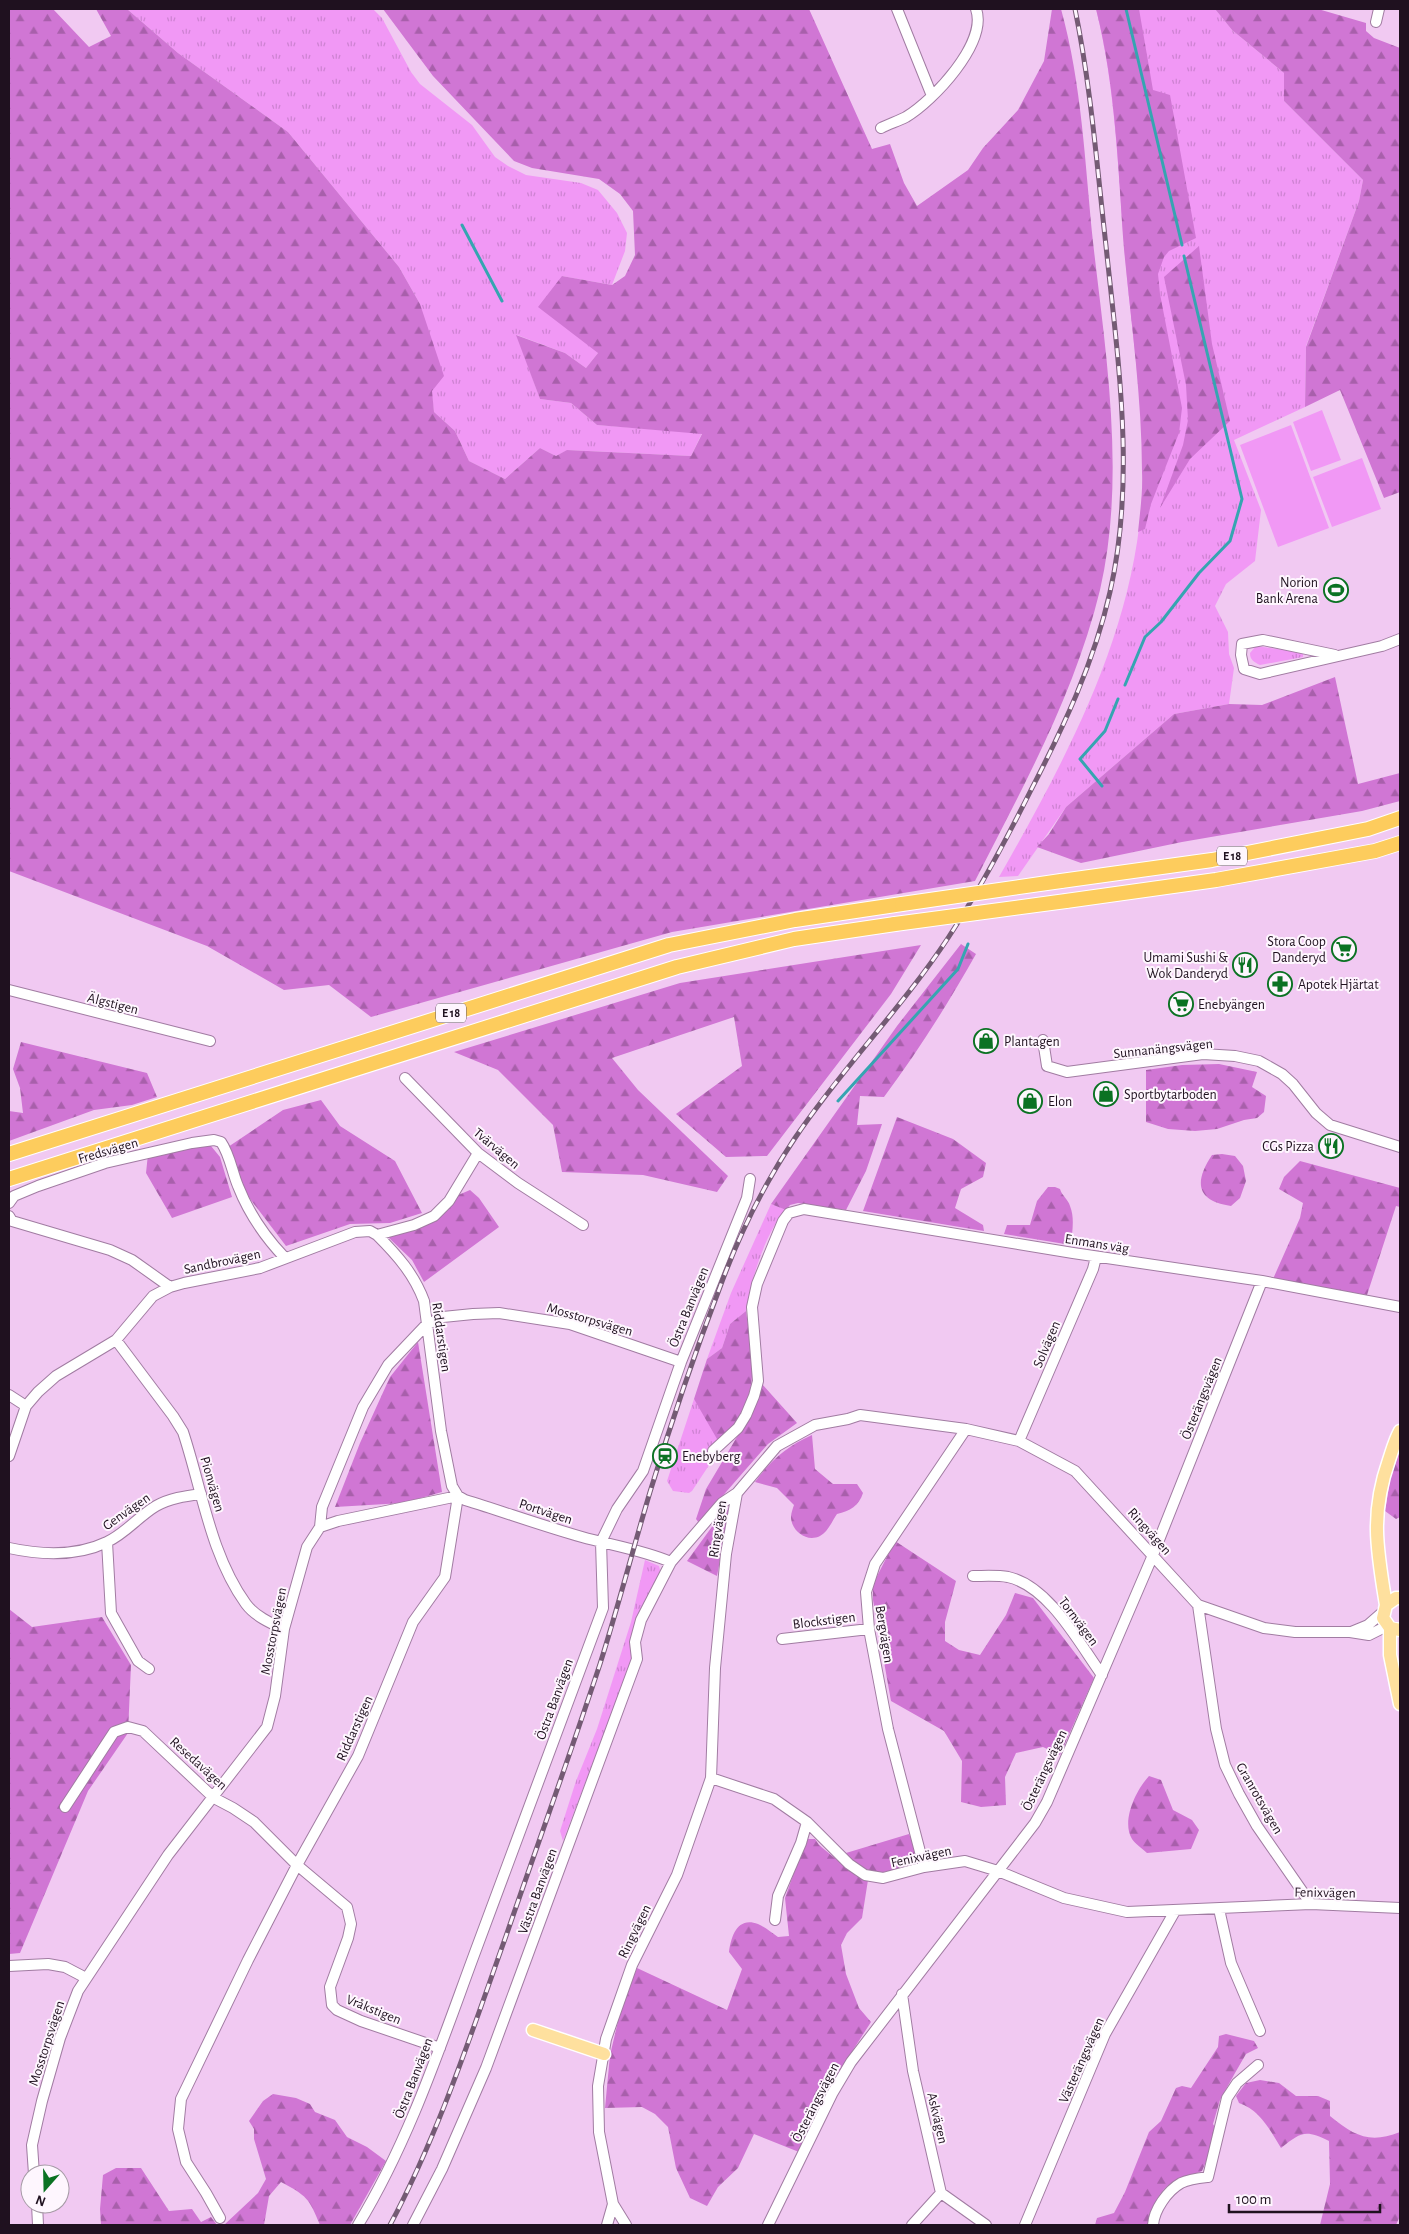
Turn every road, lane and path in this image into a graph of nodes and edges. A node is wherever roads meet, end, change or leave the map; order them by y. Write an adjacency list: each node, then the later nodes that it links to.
1 (897, 9): 5 (street)
2 (976, 9): 5 (street)
3 (1379, 9): 4 (street)
4 (1376, 22)
5 (932, 96): 6 (street)
6 (881, 128)
7 (1400, 639): 8 (street)
8 (1335, 656): 8 (street)
9 (1400, 818): 17 (highway, E 18, bridge)
10 (1400, 843): 19 (highway, E 18, bridge)
11 (9, 990): 13 (street, Älgstigen)
12 (1043, 1040): 15 (street, Sunnanängsvägen)
13 (210, 1041)
14 (405, 1078): 16 (street, Tvärvägen)
15 (1400, 1147)
16 (478, 1152): 22 (street, Tvärvägen); 23 (street, Sandbrovägen)
17 (9, 1154)
18 (750, 1178): 31 (street, Östra Banvägen)
19 (9, 1179)
20 (9, 1203): 25 (street, Fredsvägen)
21 (10, 1219): 27 (street)
22 (583, 1226)
23 (377, 1235): 25 (street, Sandbrovägen); 29 (street, Riddarstigen)
24 (1096, 1257): 26 (street, Enmans väg); 36 (street, Solvägen); 37 (street, Enmans väg)
25 (285, 1258): 27 (street, Sandbrovägen)
26 (1262, 1281): 28 (street, Enmans väg); 46 (street, Österängsvägen)
27 (170, 1287): 30 (street, Sandbrovägen)
28 (1400, 1307)
29 (426, 1324): 31 (street, Mosstorpsvägen); 41 (street, Riddarstigen); 42 (street, Mosstorpsvägen)
30 (116, 1340): 33 (street, Sandbrovägen); 40 (street, Pionvägen)
31 (681, 1362): 44 (street, Östra Banvägen)
32 (9, 1394): 33 (street)
33 (26, 1406): 38 (street, Sandbrovägen)
34 (966, 1429): 36 (street, Ringvägen); 39 (street, Ringvägen); 55 (street, Bergvägen)
35 (1400, 1431): 48 (main road)
36 (1019, 1441): 46 (street, Ringvägen)
37 (713, 1451)
38 (9, 1456)
39 (737, 1493): 47 (street); 63 (street, Ringvägen)
40 (201, 1494): 43 (street, Genvägen); 54 (street, Pionvägen)
41 (458, 1496): 42 (street); 44 (street, Portvägen); 67 (street, Riddarstigen)
42 (320, 1526): 54 (street, Mosstorpsvägen)
43 (107, 1542): 45 (street, Genvägen); 59 (street)
44 (601, 1542): 47 (street, Portvägen); 81 (street, Östra Banvägen)
45 (9, 1548)
46 (1154, 1555): 51 (street, Ringvägen); 60 (street, Österängsvägen)
47 (671, 1562): 89 (street, Västra Banvägen)
48 (1381, 1575): 50 (main road); 52 (main road)
49 (973, 1576): 60 (street, Tornvägen)
50 (1400, 1597): 52 (main road)
51 (1198, 1605): 56 (street, Ringvägen); 70 (street, Granrotsvägen)
52 (1385, 1608): 53 (main road); 56 (street, Ringvägen)
53 (1393, 1628): 56 (street, Ringvägen); 61 (main road)
54 (284, 1629): 64 (street, Mosstorpsvägen)
55 (869, 1629): 57 (street, Blockstigen); 68 (street, Bergvägen)
56 (1350, 1632)
57 (782, 1638)
58 (1400, 1647): 61 (main road)
59 (149, 1669)
60 (1102, 1674): 69 (street, Österängsvägen)
61 (1397, 1679): 62 (main road)
62 (1400, 1704)
63 (711, 1778): 66 (street, Fenixvägen); 82 (street, Ringvägen)
64 (214, 1798): 65 (street, Resedavägen); 67 (street, Resedavägen); 77 (street, Mosstorpsvägen)
65 (65, 1807)
66 (807, 1822): 68 (street, Fenixvägen); 75 (street)
67 (297, 1866): 74 (street, Resedavägen); 87 (street, Riddarstigen)
68 (924, 1867): 69 (street, Fenixvägen)
69 (998, 1871): 73 (street, Fenixvägen); 78 (street, Österängsvägen)
70 (1311, 1904): 71 (street, Fenixvägen); 72 (street, Fenixvägen)
71 (1400, 1908)
72 (1218, 1909): 73 (street, Fenixvägen); 80 (street)
73 (1175, 1911): 95 (street, Västerängsvägen)
74 (350, 1914): 81 (street, Vråkstigen)
75 (775, 1920)
76 (9, 1966): 77 (street)
77 (86, 1978): 84 (street, Mosstorpsvägen)
78 (902, 1994): 85 (street, Askvägen); 92 (street, Österängsvägen)
79 (533, 2030): 82 (main road)
80 (1260, 2031)
81 (440, 2048): 88 (street, Östra Banvägen)
82 (604, 2054): 86 (street, Ringvägen)
83 (1258, 2065): 96 (street)
84 (33, 2164)
85 (941, 2193): 93 (street); 94 (street)
86 (613, 2204): 90 (street); 91 (street, Ringvägen)
87 (220, 2218)
88 (358, 2225)
89 (413, 2225)
90 (607, 2225)
91 (626, 2225)
92 (768, 2225)
93 (912, 2225)
94 (986, 2225)
95 (1025, 2225)
96 (1153, 2225)

